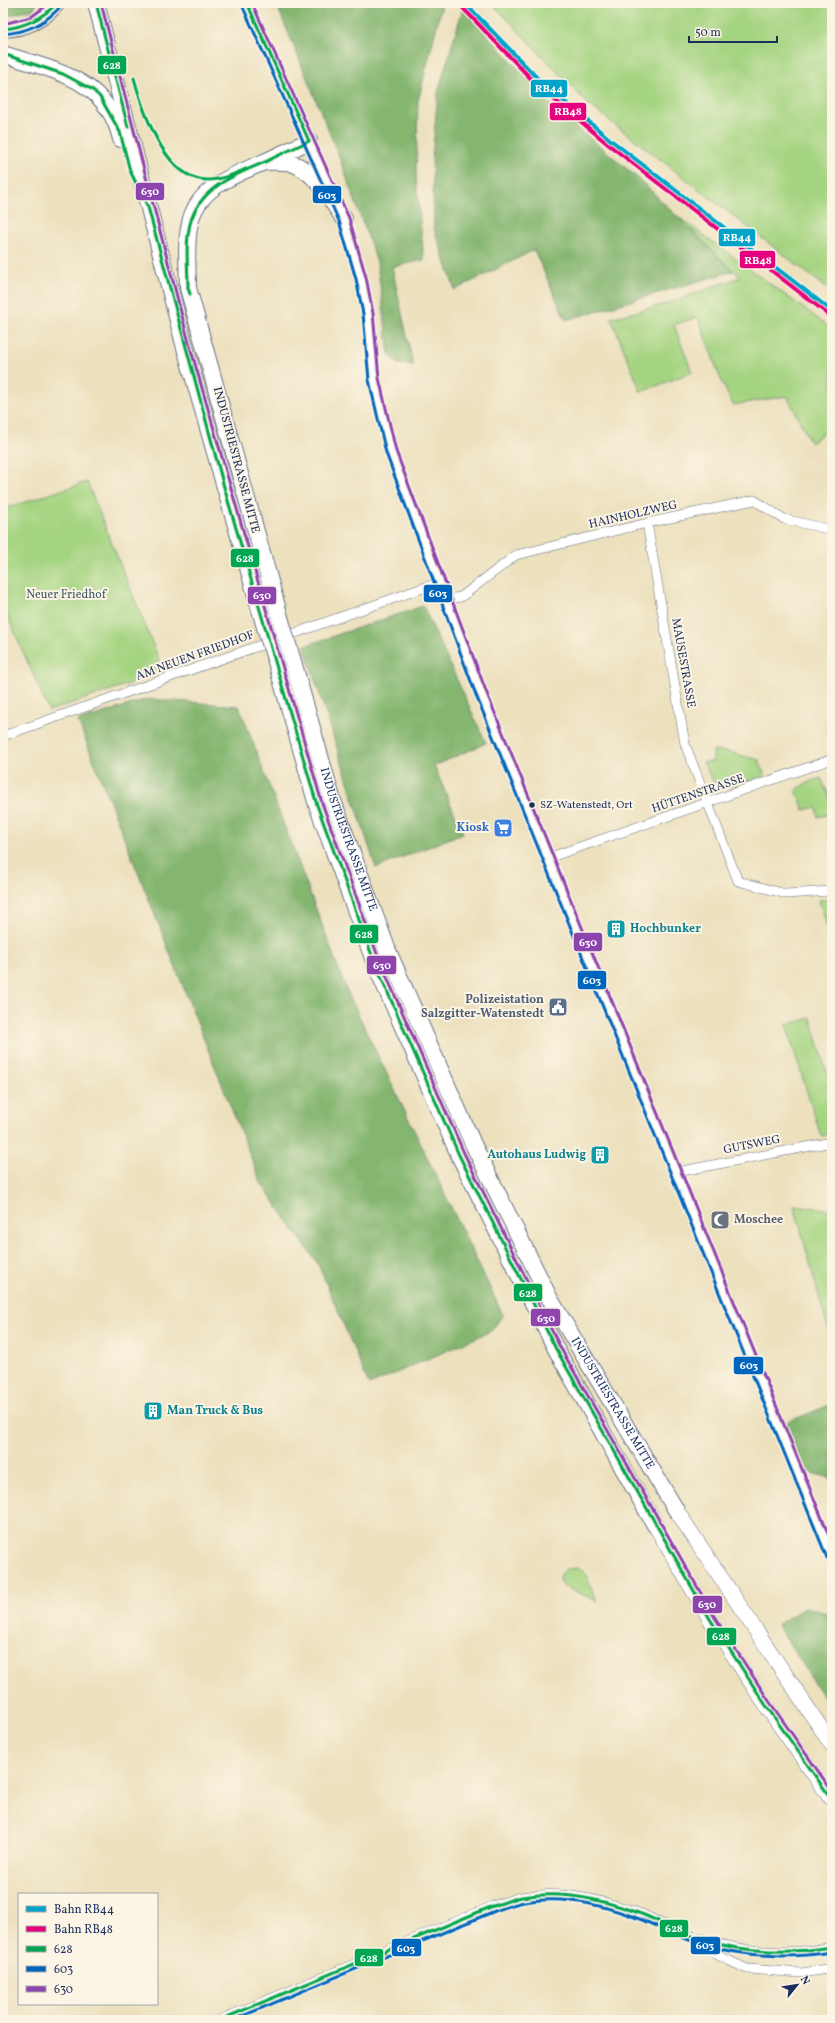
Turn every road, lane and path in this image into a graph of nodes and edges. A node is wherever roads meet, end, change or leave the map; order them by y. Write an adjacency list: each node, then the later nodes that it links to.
1 (57, 3): 4 (highway)
2 (96, 3): 8 (highway, INDUSTRIESTRASSE MITTE)
3 (247, 3): 6 (main road)
4 (3, 29)
5 (3, 54): 8 (highway)
6 (309, 141): 7 (highway, INDUSTRIESTRASSE MITTE); 9 (street)
7 (263, 162): 9 (highway); 21 (highway, INDUSTRIESTRASSE MITTE, bridge)
8 (148, 207): 22 (highway, INDUSTRIESTRASSE MITTE, bridge)
9 (344, 218): 12 (street)
10 (647, 524): 11 (street, HAINHOLZWEG); 13 (street, HAINHOLZWEG); 16 (street, MAUSESTRASSE)
11 (832, 530)
12 (440, 582): 13 (street); 14 (street, AM NEUEN FRIEDHOF)
13 (447, 599): 17 (street)
14 (3, 736)
15 (832, 759): 16 (street, HÜTTENSTRASSE)
16 (708, 804): 17 (street, HÜTTENSTRASSE); 18 (street, MAUSESTRASSE)
17 (548, 858): 20 (street)
18 (832, 891)
19 (832, 1142): 20 (street, GUTSWEG)
20 (677, 1172): 23 (street)
21 (676, 1510): 24 (main road, INDUSTRIESTRASSE MITTE)
22 (655, 1526): 25 (main road, INDUSTRIESTRASSE MITTE)
23 (832, 1556)
24 (832, 1745)
25 (832, 1800)
26 (684, 1933): 27 (street); 28 (street); 29 (street)
27 (832, 1947)
28 (832, 1968)
29 (220, 2020)

